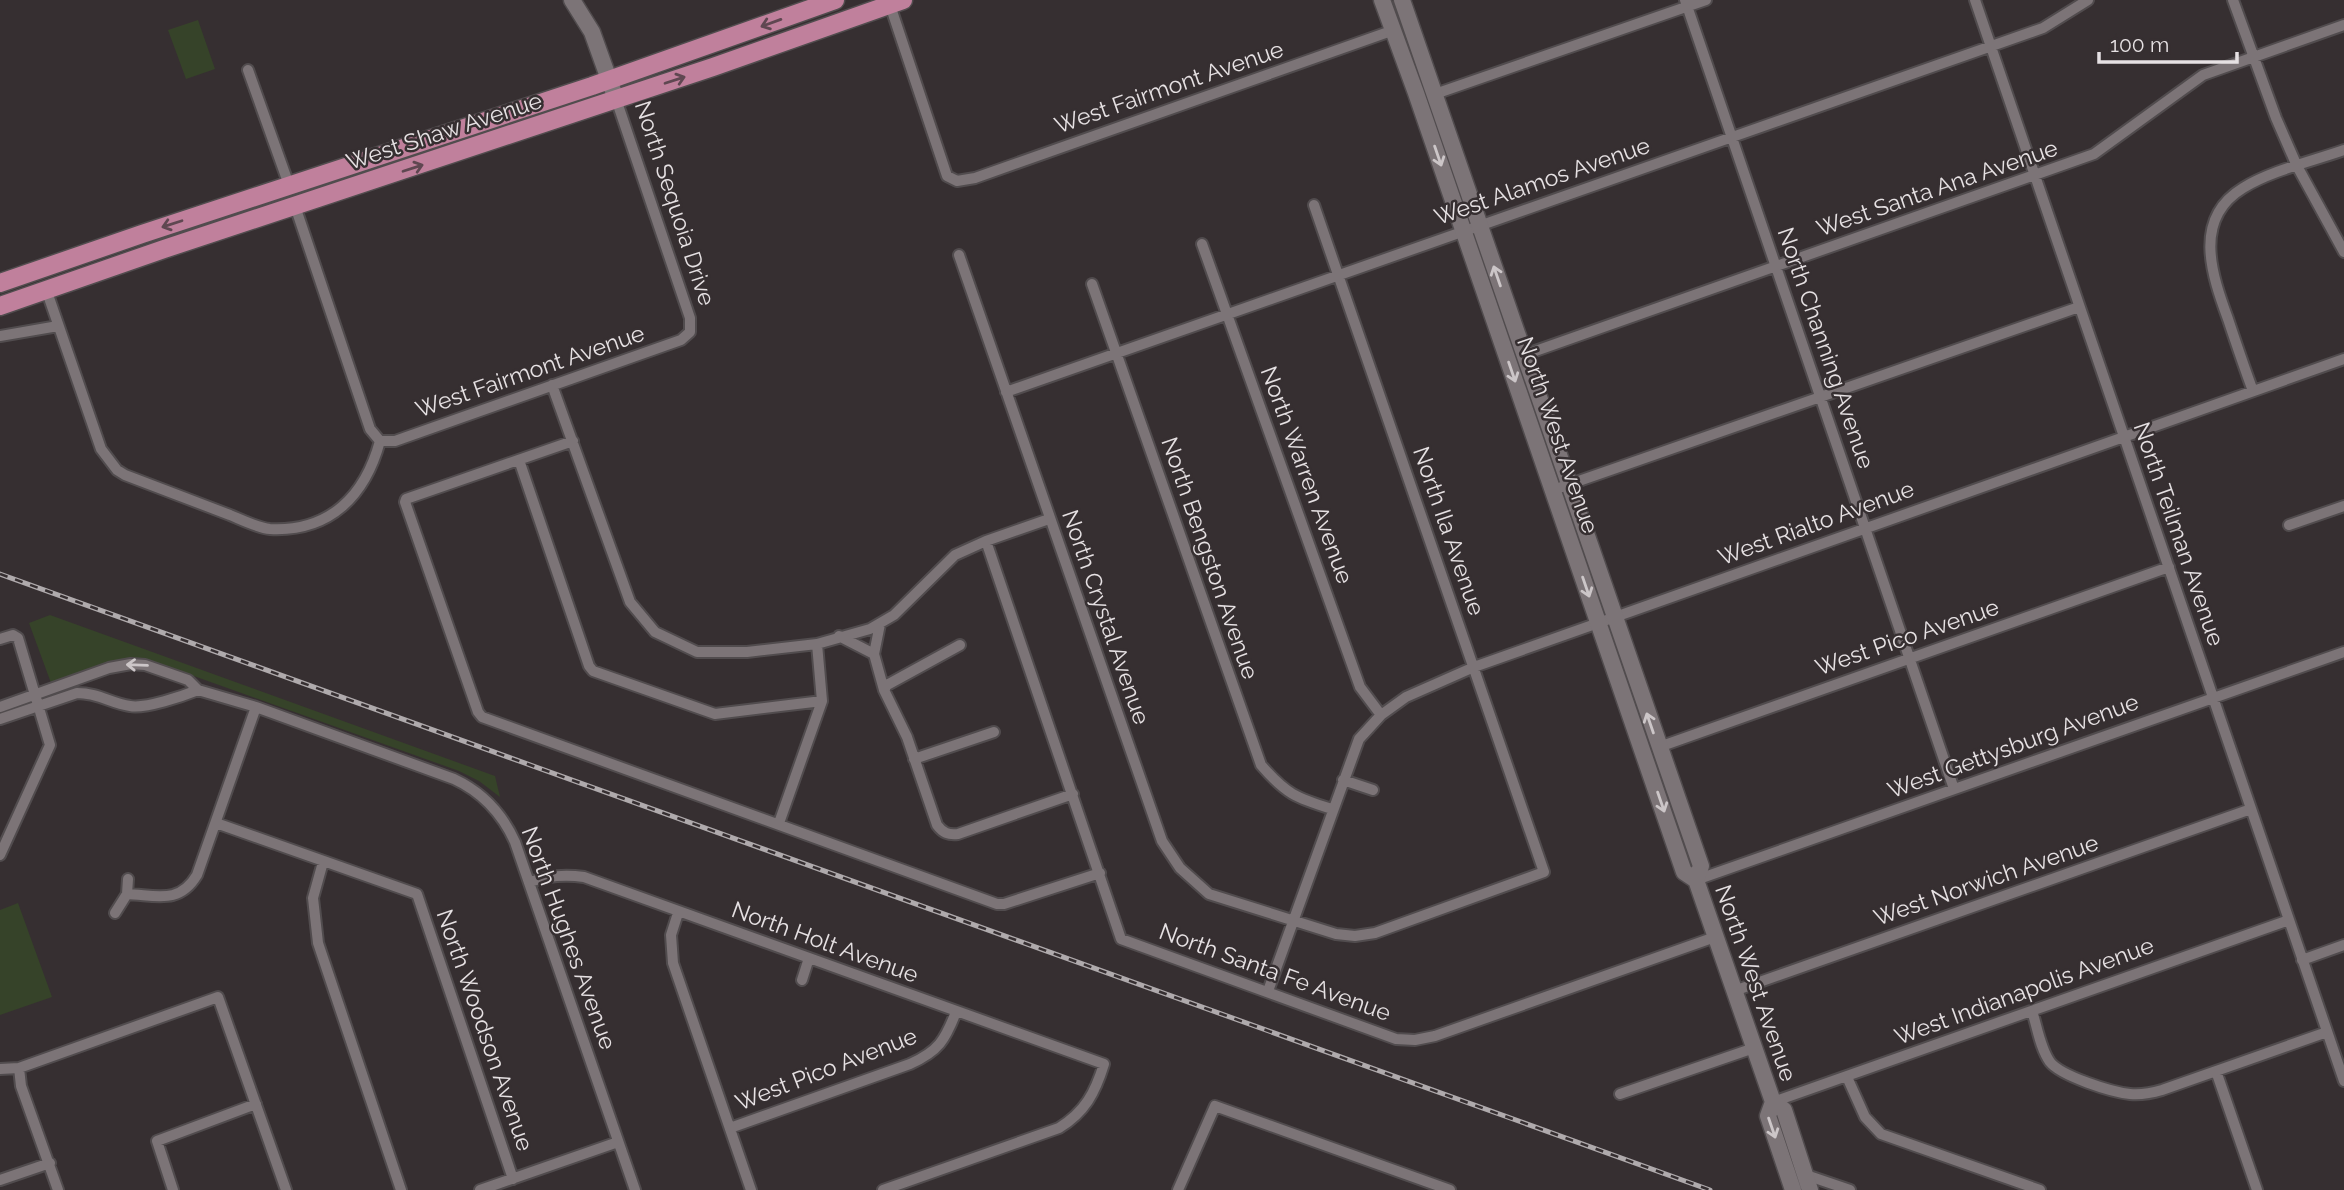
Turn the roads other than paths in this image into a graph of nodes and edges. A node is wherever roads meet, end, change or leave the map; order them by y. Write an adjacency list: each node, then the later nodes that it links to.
1 (572, 0): 18 (main road)
2 (835, 0): 18 (main road, West Shaw Avenue, one-way to 18)
3 (867, 0): 13 (main road)
4 (1382, 0): 14 (main road, North West Avenue)
5 (1402, 0): 19 (main road, North West Avenue)
6 (1706, 0): 11 (street)
7 (1975, 0): 15 (street, North Teilman Avenue)
8 (2088, 0): 15 (street, West Alamos Avenue)
9 (2233, 0): 16 (street)
10 (895, 2): 13 (main road, West Shaw Avenue); 14 (street, West Fairmont Avenue)
11 (1687, 3): 19 (street); 21 (street, North Channing Avenue)
12 (2344, 25): 16 (street, West Santa Ana Avenue)
13 (828, 26): 18 (main road, West Shaw Avenue, one-way to 13)
14 (1394, 30): 20 (main road); 29 (main road, North West Avenue, one-way to 29)
15 (1990, 46): 21 (street, West Alamos Avenue); 25 (street, North Teilman Avenue)
16 (2253, 57): 24 (street); 25 (street, West Santa Ana Avenue)
17 (248, 69): 26 (street)
18 (613, 90): 22 (main road, West Shaw Avenue); 27 (main road, West Shaw Avenue, one-way to 18); 44 (street, North Sequoia Drive)
19 (1435, 94): 20 (main road, North West Avenue)
20 (1445, 125): 29 (main road, North West Avenue)
21 (1732, 136): 29 (street, West Alamos Avenue); 35 (street, North Channing Avenue)
22 (423, 141): 26 (main road, West Shaw Avenue); 27 (main road)
23 (2344, 150): 24 (street)
24 (2297, 166): 33 (street); 50 (street)
25 (2034, 176): 35 (street, West Santa Ana Avenue); 41 (street, North Teilman Avenue)
26 (289, 186): 30 (main road, West Shaw Avenue, one-way to 30); 32 (main road)
27 (295, 205): 32 (main road, West Shaw Avenue); 54 (street)
28 (1314, 205): 36 (street, North Ila Avenue)
29 (1472, 228): 36 (street, West Alamos Avenue); 47 (main road, North West Avenue, one-way to 29); 58 (main road, North West Avenue, one-way to 58)
30 (142, 234): 37 (main road, West Shaw Avenue); 39 (main road)
31 (1202, 244): 42 (street, North Warren Avenue)
32 (164, 249): 39 (main road, West Shaw Avenue)
33 (2344, 252)
34 (959, 255): 51 (street, North Crystal Avenue)
35 (1776, 267): 47 (street, West Santa Ana Avenue); 52 (street, North Channing Avenue)
36 (1338, 275): 42 (street, West Alamos Avenue); 74 (street, North Ila Avenue)
37 (0, 283)
38 (1092, 284): 46 (street, North Bengston Avenue)
39 (46, 289): 40 (main road, West Shaw Avenue); 43 (street)
40 (0, 306)
41 (2079, 306): 52 (street); 53 (street, North Teilman Avenue)
42 (1227, 314): 46 (street, West Alamos Avenue); 84 (street, North Warren Avenue)
43 (58, 326): 45 (street); 54 (street)
44 (690, 332): 49 (street, West Fairmont Avenue)
45 (0, 336)
46 (1116, 353): 51 (street, West Alamos Avenue); 93 (street, North Bengston Avenue)
47 (1524, 355): 57 (main road, North West Avenue)
48 (2344, 359): 50 (street, West Rialto Avenue)
49 (552, 385): 54 (street, West Fairmont Avenue); 55 (street)
50 (2252, 391): 53 (street, West Rialto Avenue)
51 (1006, 392): 60 (street, North Crystal Avenue)
52 (1820, 398): 57 (street); 62 (street, North Channing Avenue)
53 (2124, 437): 62 (street, West Rialto Avenue); 64 (street, North Teilman Avenue)
54 (380, 441)
55 (572, 441): 56 (street); 69 (street)
56 (519, 460): 81 (street); 96 (street)
57 (1569, 484): 58 (street); 65 (main road, North West Avenue)
58 (1552, 490): 65 (main road, North West Avenue, one-way to 65)
59 (2344, 506): 61 (street)
60 (1049, 519): 63 (street); 106 (street, North Crystal Avenue)
61 (2290, 525)
62 (1865, 528): 65 (street, West Rialto Avenue); 73 (street, North Channing Avenue)
63 (986, 541): 66 (street); 92 (street)
64 (2169, 567): 73 (street, West Pico Avenue); 79 (street, North Teilman Avenue)
65 (1606, 620): 74 (street, West Rialto Avenue); 87 (main road, North West Avenue, one-way to 65); 101 (main road, North West Avenue, one-way to 101)
66 (880, 624): 67 (street); 72 (street)
67 (839, 636): 69 (street); 72 (street)
68 (0, 639): 80 (street)
69 (817, 644): 81 (street)
70 (960, 645): 77 (street)
71 (2344, 652): 79 (street, West Gettysburg Avenue)
72 (874, 654): 77 (street)
73 (1911, 659): 87 (street, West Pico Avenue); 90 (street, North Channing Avenue)
74 (1474, 667): 84 (street, West Rialto Avenue); 106 (street, North Ila Avenue)
75 (88, 676): 76 (street, one-way to 75); 78 (street); 80 (street)
76 (198, 690): 78 (street); 83 (street, North Hughes Avenue)
77 (884, 690): 88 (street)
78 (90, 693): 80 (street)
79 (2213, 698): 90 (street, West Gettysburg Avenue); 94 (street, North Teilman Avenue)
80 (38, 700): 82 (street); 85 (street); 97 (street)
81 (822, 701): 96 (street)
82 (0, 707)
83 (256, 708): 95 (street); 102 (street, North Hughes Avenue)
84 (1381, 715): 89 (street, West Rialto Avenue)
85 (0, 719)
86 (994, 732): 88 (street)
87 (1659, 747): 101 (main road, North West Avenue)
88 (914, 759): 92 (street)
89 (1343, 780): 91 (street); 93 (street, West Rialto Avenue)
90 (1954, 789): 101 (street, West Gettysburg Avenue)
91 (1373, 790)
92 (1073, 794): 99 (street)
93 (1332, 809): 106 (street, West Rialto Avenue)
94 (2251, 809): 107 (street, North Teilman Avenue); 114 (street, West Norwich Avenue)
95 (216, 823): 98 (street); 103 (street)
96 (779, 823): 99 (street)
97 (0, 855)
98 (323, 862): 131 (street, North Woodson Avenue); 137 (street)
99 (1100, 873): 113 (street, North Santa Fe Avenue)
100 (128, 879): 103 (street)
101 (1696, 880): 108 (main road, North West Avenue)
102 (530, 882): 104 (street, North Holt Avenue); 128 (street, North Hughes Avenue)
103 (127, 894): 105 (street)
104 (678, 912): 110 (street, North Holt Avenue); 127 (street)
105 (115, 913)
106 (1294, 920): 113 (street, West Rialto Avenue)
107 (2289, 920): 111 (street, North Teilman Avenue); 115 (street, West Indianapolis Avenue)
108 (1715, 937): 113 (street, North Santa Fe Avenue); 114 (main road, North West Avenue)
109 (2344, 945): 111 (street)
110 (809, 958): 112 (street); 116 (street, North Holt Avenue)
111 (2302, 960): 117 (street, North Teilman Avenue)
112 (802, 980)
113 (1268, 991)
114 (1734, 991): 118 (main road, North West Avenue)
115 (2032, 1011): 121 (street); 122 (street, West Indianapolis Avenue)
116 (956, 1012): 127 (street, West Pico Avenue); 141 (street, North Holt Avenue)
117 (2327, 1031): 121 (street); 123 (street, North Teilman Avenue)
118 (1754, 1048): 124 (street); 125 (main road, North West Avenue)
119 (19, 1068): 120 (street); 126 (street); 130 (street)
120 (0, 1069)
121 (2216, 1071): 147 (street)
122 (1847, 1077): 125 (street, West Indianapolis Avenue); 146 (street)
123 (2344, 1081)
124 (1620, 1094)
125 (1773, 1102): 129 (main road, North West Avenue, one-way to 129); 133 (main road, North West Avenue)
126 (256, 1104): 135 (street); 136 (street)
127 (730, 1128): 140 (street)
128 (618, 1142): 131 (street); 139 (street, North Hughes Avenue)
129 (1781, 1153): 133 (main road); 144 (main road, North West Avenue)
130 (50, 1163): 132 (street); 134 (street)
131 (513, 1179): 138 (street)
132 (0, 1180)
133 (1808, 1183): 145 (street)
134 (58, 1190)
135 (173, 1190)
136 (286, 1190)
137 (401, 1190)
138 (480, 1190)
139 (635, 1190)
140 (751, 1190)
141 (883, 1190)
142 (1178, 1190): 143 (street)
143 (1450, 1190)
144 (1793, 1190)
145 (1850, 1190)
146 (2040, 1190)
147 (2257, 1190)

